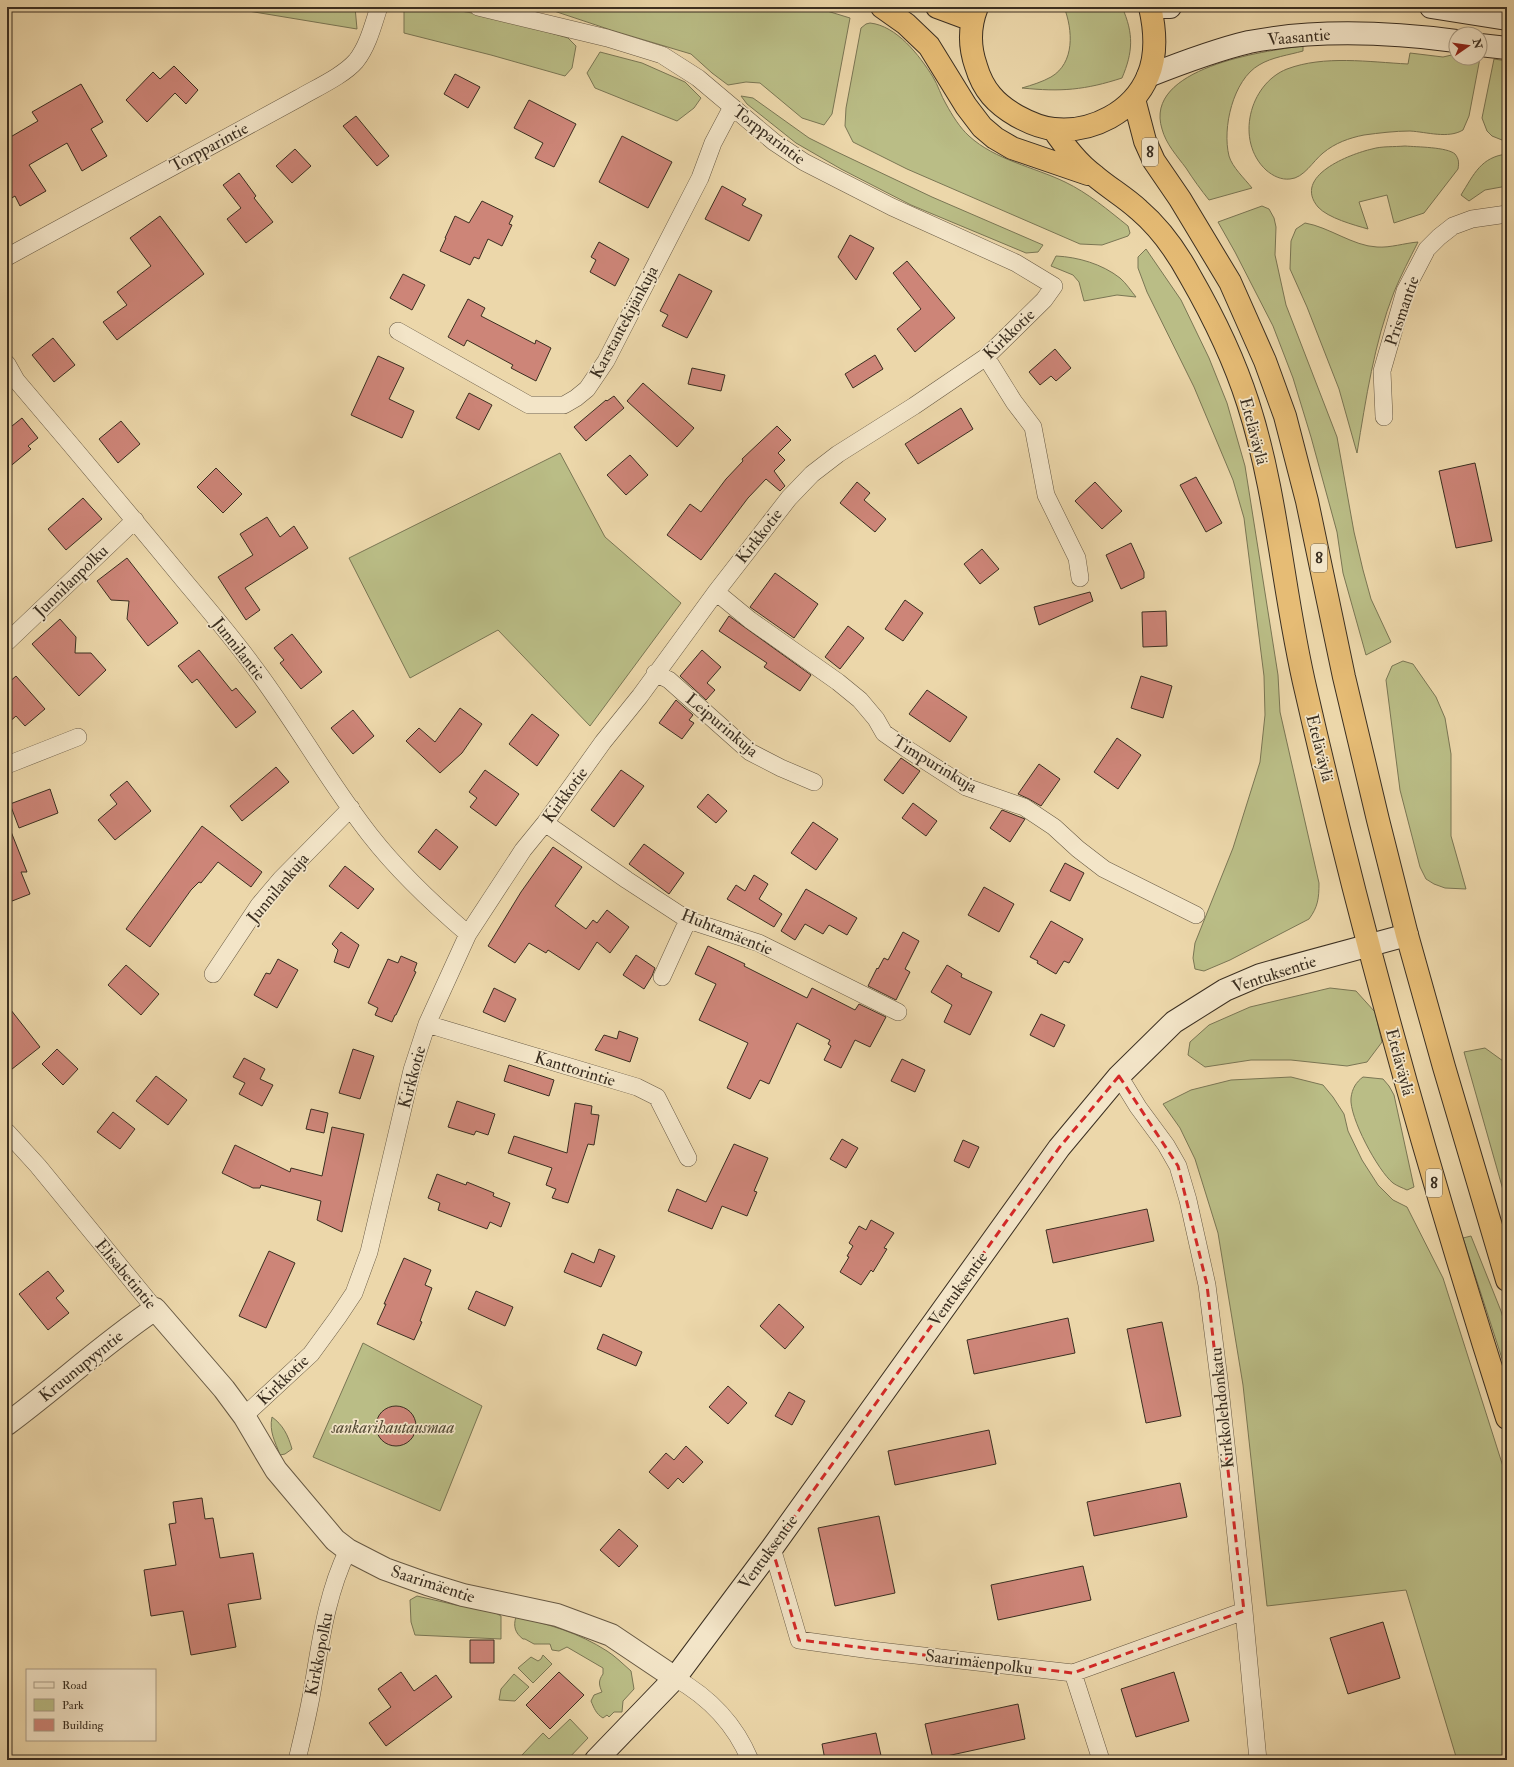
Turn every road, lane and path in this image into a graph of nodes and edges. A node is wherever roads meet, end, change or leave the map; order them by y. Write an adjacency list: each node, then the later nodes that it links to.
1 (379, 7): 19 (street, Torpparintie)
2 (478, 7): 15 (street, Torpparintie)
3 (882, 7): 17 (highway)
4 (937, 7): 8 (highway)
5 (1150, 7): 6 (main road); 13 (highway)
6 (1170, 7)
7 (1431, 7): 9 (main road)
8 (974, 13): 16 (highway)
9 (1507, 19)
10 (1448, 40): 13 (main road, Vaasantie)
11 (1488, 45): 12 (main road)
12 (1507, 48)
13 (1148, 76): 14 (highway)
14 (1134, 99): 16 (highway); 39 (highway, Eteläväylä / 8)
15 (732, 107): 20 (street, Torpparintie); 21 (street, Karstantekijänkuja)
16 (1053, 129): 17 (highway, Eteläväylä)
17 (1093, 176): 40 (highway, Eteläväylä / 8)
18 (1507, 214): 25 (street, Prismantie)
19 (7, 257)
20 (1054, 286): 22 (street, Kirkkotie)
21 (398, 331)
22 (986, 357): 27 (street); 28 (street, Kirkkotie)
23 (7, 364): 24 (street, Junnilantie)
24 (11, 382): 26 (street, Junnilantie)
25 (1384, 417)
26 (135, 520): 29 (street, Junnilanpolku); 34 (street, Junnilantie)
27 (1080, 578)
28 (716, 592): 30 (street, Kirkkotie); 36 (street, Timpurinkuja)
29 (7, 642)
30 (655, 673): 33 (street, Leipurinkuja); 35 (street, Kirkkotie)
31 (78, 738): 32 (street)
32 (7, 765)
33 (814, 782)
34 (351, 808): 38 (street, Junnilantie); 41 (street, Junnilankuja)
35 (545, 823): 37 (street, Huhtamäentie); 38 (street, Kirkkotie)
36 (1196, 915)
37 (688, 920): 42 (street); 43 (street, Huhtamäentie)
38 (468, 934): 44 (street, Kirkkotie)
39 (1407, 935): 40 (main road, Ventuksentie); 48 (highway, Eteläväylä / 8)
40 (1369, 945): 45 (main road, Ventuksentie); 51 (highway, Eteläväylä / 8)
41 (213, 974)
42 (662, 976)
43 (898, 1012)
44 (427, 1024): 47 (street, Kanttorintie); 50 (street, Kirkkotie)
45 (1119, 1076): 53 (main road, Ventuksentie); 55 (street, Kirkkolehdonkatu)
46 (7, 1132): 49 (street, Elisabetintie)
47 (688, 1158)
48 (1507, 1280)
49 (155, 1308): 50 (main road, Elisabetintie); 52 (main road, Kruunupyyntie)
50 (244, 1416): 54 (main road, Saarimäentie)
51 (1507, 1418)
52 (7, 1424)
53 (772, 1548): 56 (street, Saarimäenpolku); 57 (main road, Ventuksentie)
54 (348, 1550): 57 (main road, Saarimäentie); 58 (street, Kirkkopolku)
55 (1244, 1611): 56 (street, Saarimäenpolku); 62 (street, Kirkkolehdonkatu)
56 (1073, 1673): 61 (street)
57 (675, 1678): 59 (main road, Ventuksentie); 60 (street)
58 (297, 1760)
59 (596, 1760)
60 (750, 1760)
61 (1101, 1760)
62 (1258, 1760)

